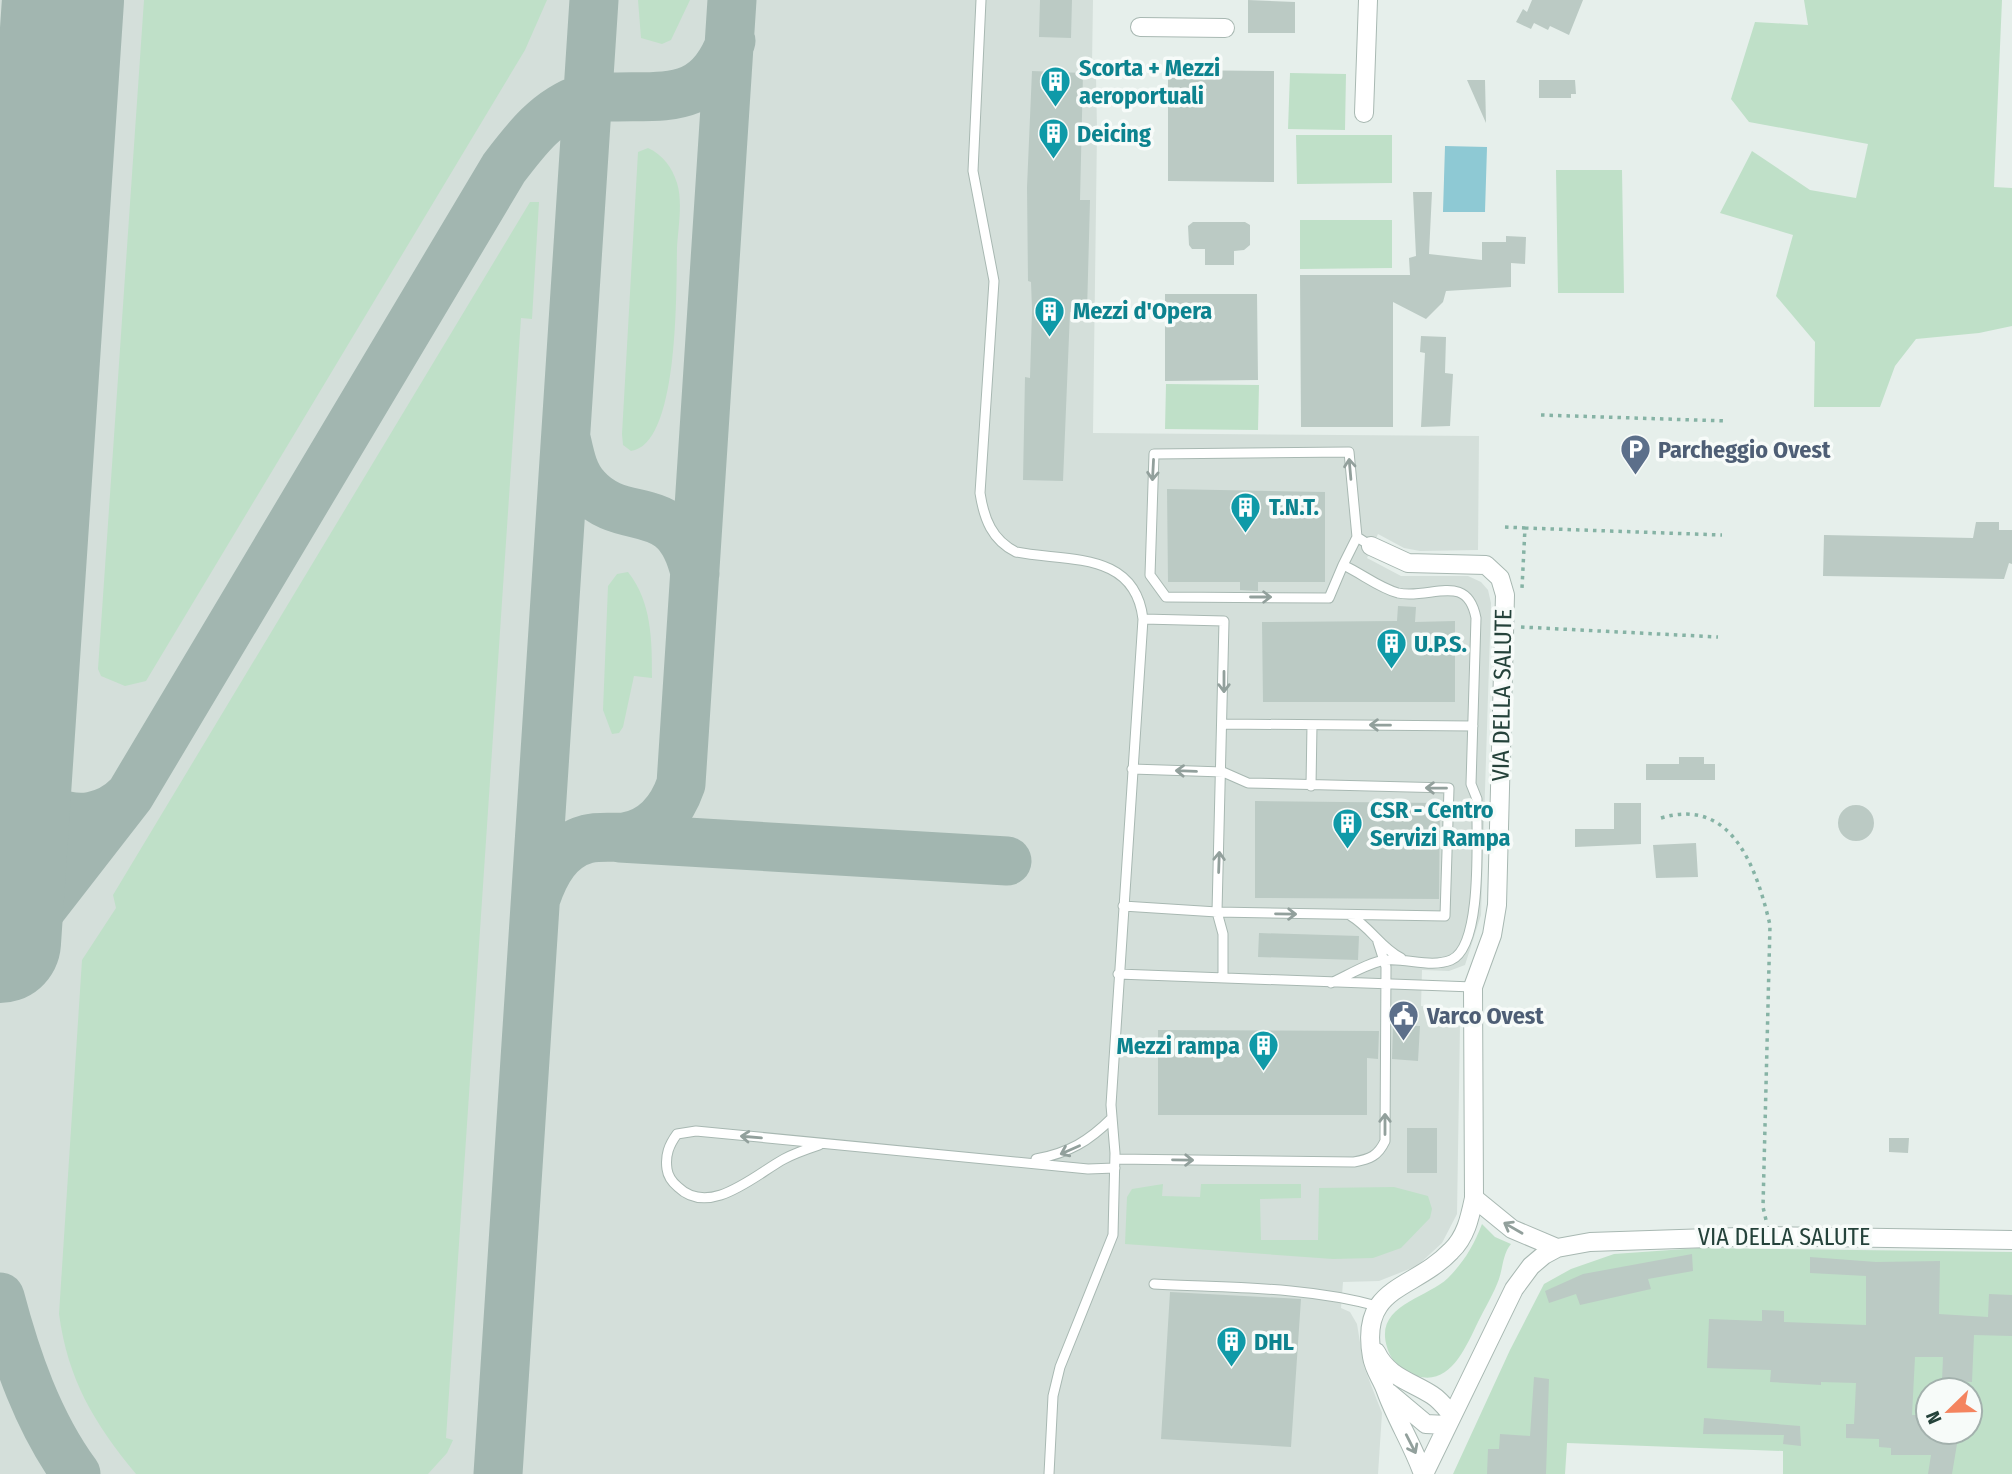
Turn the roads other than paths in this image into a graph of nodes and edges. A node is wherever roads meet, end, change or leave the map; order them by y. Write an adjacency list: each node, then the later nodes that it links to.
1 (981, 0): 8 (lane)
2 (1368, 0): 5 (street)
3 (1140, 27): 4 (street)
4 (1225, 28)
5 (1364, 113)
6 (1364, 542): 7 (lane); 7 (lane, one-way to 7); 25 (street, VIA DELLA SALUTE)
7 (1343, 565): 11 (lane)
8 (1143, 619): 9 (lane, one-way to 9); 12 (lane)
9 (1224, 724): 10 (lane); 13 (lane)
10 (1312, 725): 11 (lane, one-way to 10); 14 (lane)
11 (1473, 726): 20 (lane)
12 (1132, 769): 13 (lane, one-way to 12); 15 (lane)
13 (1223, 772): 14 (lane); 16 (lane, one-way to 13)
14 (1311, 786): 17 (lane, one-way to 14)
15 (1123, 906): 16 (lane); 21 (lane)
16 (1217, 912): 17 (lane, one-way to 17); 22 (lane)
17 (1349, 915): 18 (lane)
18 (1378, 942): 19 (lane); 20 (lane)
19 (1384, 960): 20 (lane); 23 (lane); 24 (lane)
20 (1405, 961)
21 (1118, 974): 22 (lane); 26 (lane)
22 (1223, 978): 23 (lane)
23 (1331, 982): 24 (lane)
24 (1385, 985): 25 (lane); 29 (lane, one-way to 24)
25 (1473, 987): 30 (street, VIA DELLA SALUTE)
26 (1112, 1118): 28 (lane, one-way to 28); 29 (lane)
27 (819, 1145): 27 (lane, one-way to 27); 28 (lane)
28 (1017, 1160): 29 (lane)
29 (1115, 1164): 38 (lane)
30 (1474, 1198): 32 (street, VIA DELLA SALUTE, one-way to 30); 34 (street, VIA DELLA SALUTE)
31 (2012, 1240): 32 (street, VIA DELLA SALUTE)
32 (1558, 1248): 37 (street, VIA DELLA SALUTE)
33 (1154, 1284): 34 (lane)
34 (1377, 1306): 35 (street, VIA DELLA SALUTE)
35 (1371, 1335): 36 (street, VIA DELLA SALUTE); 37 (street)
36 (1386, 1391): 37 (street, VIA DELLA SALUTE); 39 (street, VIA DELLA SALUTE, one-way to 39)
37 (1450, 1420): 39 (street, VIA DELLA SALUTE)
38 (1049, 1474)
39 (1424, 1474)

